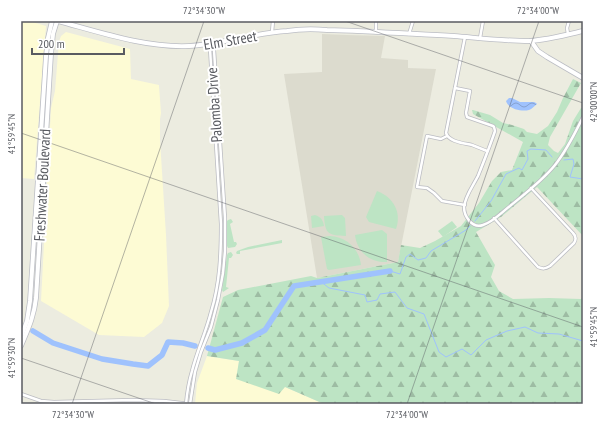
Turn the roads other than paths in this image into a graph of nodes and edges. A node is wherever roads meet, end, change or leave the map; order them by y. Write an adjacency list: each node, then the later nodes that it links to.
1 (52, 21): 22 (street, Freshwater Boulevard)
2 (58, 21): 16 (street, Elm Street); 23 (street, Freshwater Boulevard)
3 (273, 21): 10 (street)
4 (376, 21): 9 (street)
5 (413, 21): 11 (street)
6 (483, 21): 14 (street)
7 (569, 21): 12 (street)
8 (583, 31): 12 (street, Elm Street)
9 (376, 32): 10 (street, Elm Street); 11 (street, Elm Street)
10 (272, 33): 16 (street, Elm Street)
11 (409, 34): 13 (street, Elm Street)
12 (568, 35): 15 (street, Elm Street)
13 (465, 37): 14 (street, Elm Street); 18 (street)
14 (480, 38): 15 (street, Elm Street)
15 (531, 41): 17 (street)
16 (212, 43): 24 (street, Palomba Drive); 26 (street, Palomba Drive)
17 (583, 78)
18 (455, 88): 20 (street); 21 (street)
19 (583, 117): 25 (street)
20 (447, 136): 21 (street); 27 (street)
21 (487, 151): 27 (street)
22 (38, 175): 23 (street); 31 (street, Freshwater Boulevard)
23 (43, 176): 32 (street, Freshwater Boulevard)
24 (222, 186): 26 (street); 30 (street, Palomba Drive)
25 (531, 188): 28 (street); 28 (street)
26 (219, 189): 29 (street, Palomba Drive)
27 (465, 205): 28 (street)
28 (494, 218)
29 (221, 251): 30 (street); 33 (street, Palomba Drive)
30 (225, 251): 34 (street, Palomba Drive)
31 (32, 265): 32 (street); 35 (street, Freshwater Boulevard)
32 (38, 266): 36 (street, Freshwater Boulevard)
33 (215, 296): 34 (street); 37 (street, Palomba Drive)
34 (219, 297): 38 (street, Palomba Drive)
35 (21, 337)
36 (21, 346)
37 (195, 361): 38 (street); 40 (street, Palomba Drive)
38 (198, 363): 41 (street, Palomba Drive)
39 (21, 394): 40 (street)
40 (186, 404): 41 (street)
41 (190, 404)

